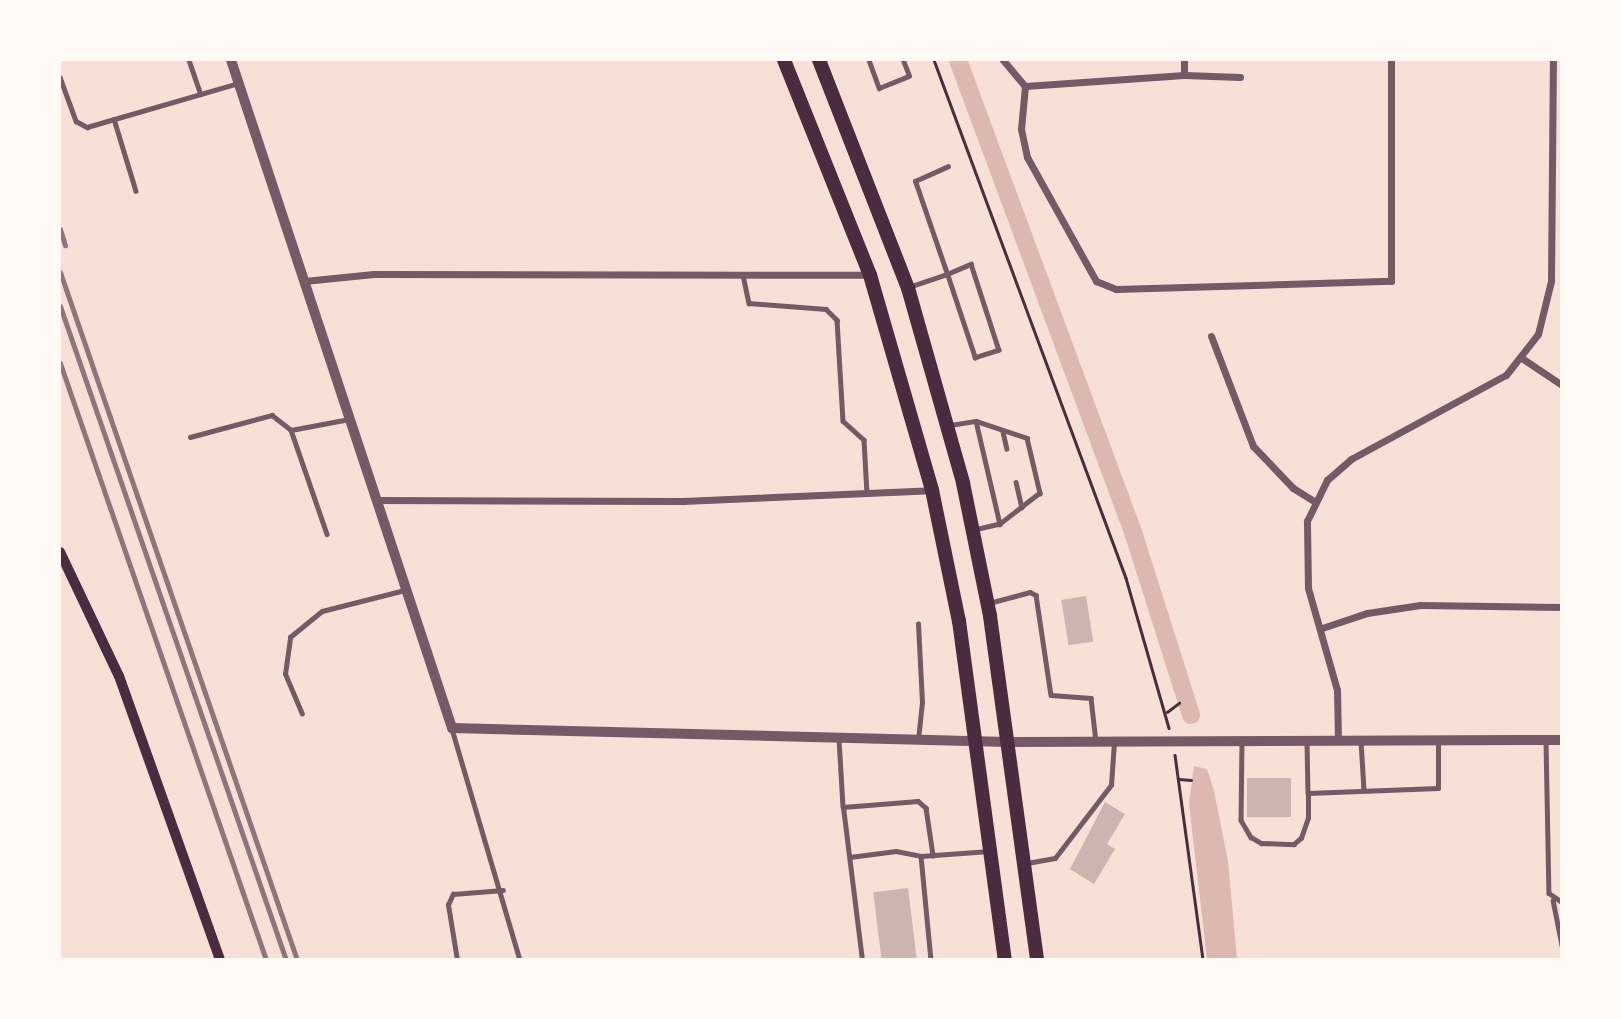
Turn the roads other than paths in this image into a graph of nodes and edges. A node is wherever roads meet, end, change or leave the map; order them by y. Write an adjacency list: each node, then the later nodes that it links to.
1 (189, 60): 16 (lane)
2 (231, 60): 14 (street)
3 (784, 60): 24 (highway)
4 (819, 60): 26 (highway)
5 (869, 60): 6 (lane)
6 (903, 60)
7 (1003, 60): 15 (street)
8 (1184, 60): 11 (street)
9 (1391, 60): 15 (street)
10 (1553, 60): 20 (street)
11 (1184, 75): 13 (street); 15 (street)
12 (60, 77): 17 (lane)
13 (1240, 77)
14 (239, 83): 16 (lane); 25 (street)
15 (1025, 86)
16 (201, 94): 17 (lane)
17 (114, 120): 19 (lane)
18 (948, 166): 22 (lane)
19 (136, 191)
20 (1552, 199): 21 (street); 28 (street)
21 (1562, 200)
22 (947, 274): 22 (lane); 26 (lane)
23 (743, 275): 24 (street); 25 (street); 39 (lane)
24 (870, 275): 38 (highway)
25 (304, 281): 30 (street)
26 (908, 288): 32 (highway)
27 (1211, 336): 41 (street)
28 (1523, 359): 29 (street); 41 (street)
29 (1562, 385)
30 (350, 419): 33 (lane); 40 (street)
31 (975, 421): 32 (lane); 34 (lane); 43 (lane)
32 (949, 426): 44 (highway)
33 (291, 430): 35 (lane); 45 (lane)
34 (1003, 431): 36 (lane); 42 (lane)
35 (190, 437)
36 (1007, 449)
37 (1016, 482): 42 (lane)
38 (932, 490): 39 (street); 61 (highway)
39 (867, 493): 40 (street)
40 (376, 500): 47 (street)
41 (1314, 501): 51 (street)
42 (1023, 506): 43 (lane)
43 (1000, 524): 44 (lane)
44 (974, 530): 48 (highway)
45 (327, 534)
46 (60, 552): 79 (main road)
47 (406, 590): 52 (lane); 53 (street)
48 (988, 603): 64 (highway); 65 (lane)
49 (1562, 607): 51 (street)
50 (918, 624): 56 (lane)
51 (1322, 628): 57 (street)
52 (302, 714)
53 (452, 728): 54 (street); 75 (lane)
54 (839, 739): 56 (street); 69 (lane)
55 (1438, 739): 58 (street); 59 (street); 67 (lane)
56 (918, 740): 61 (street)
57 (1338, 740): 58 (street); 63 (street)
58 (1361, 740): 67 (lane)
59 (1546, 740): 60 (street); 76 (lane)
60 (1562, 740)
61 (976, 741): 64 (street); 70 (highway)
62 (1242, 741): 63 (street); 66 (street); 68 (lane)
63 (1307, 741): 68 (lane)
64 (1008, 742): 65 (street); 74 (highway)
65 (1096, 742): 66 (street)
66 (1114, 742): 74 (lane)
67 (1364, 790): 68 (lane)
68 (1308, 793)
69 (844, 807): 71 (lane); 73 (lane)
70 (990, 851): 71 (lane); 84 (highway)
71 (933, 855): 72 (lane)
72 (921, 856): 73 (lane); 83 (lane)
73 (850, 857): 82 (lane)
74 (1024, 863): 85 (highway)
75 (503, 890): 80 (lane); 81 (lane)
76 (1553, 899): 77 (lane); 78 (lane)
77 (1562, 902)
78 (1562, 945)
79 (220, 960)
80 (457, 960)
81 (520, 960)
82 (862, 960)
83 (931, 960)
84 (1005, 960)
85 (1037, 960)

